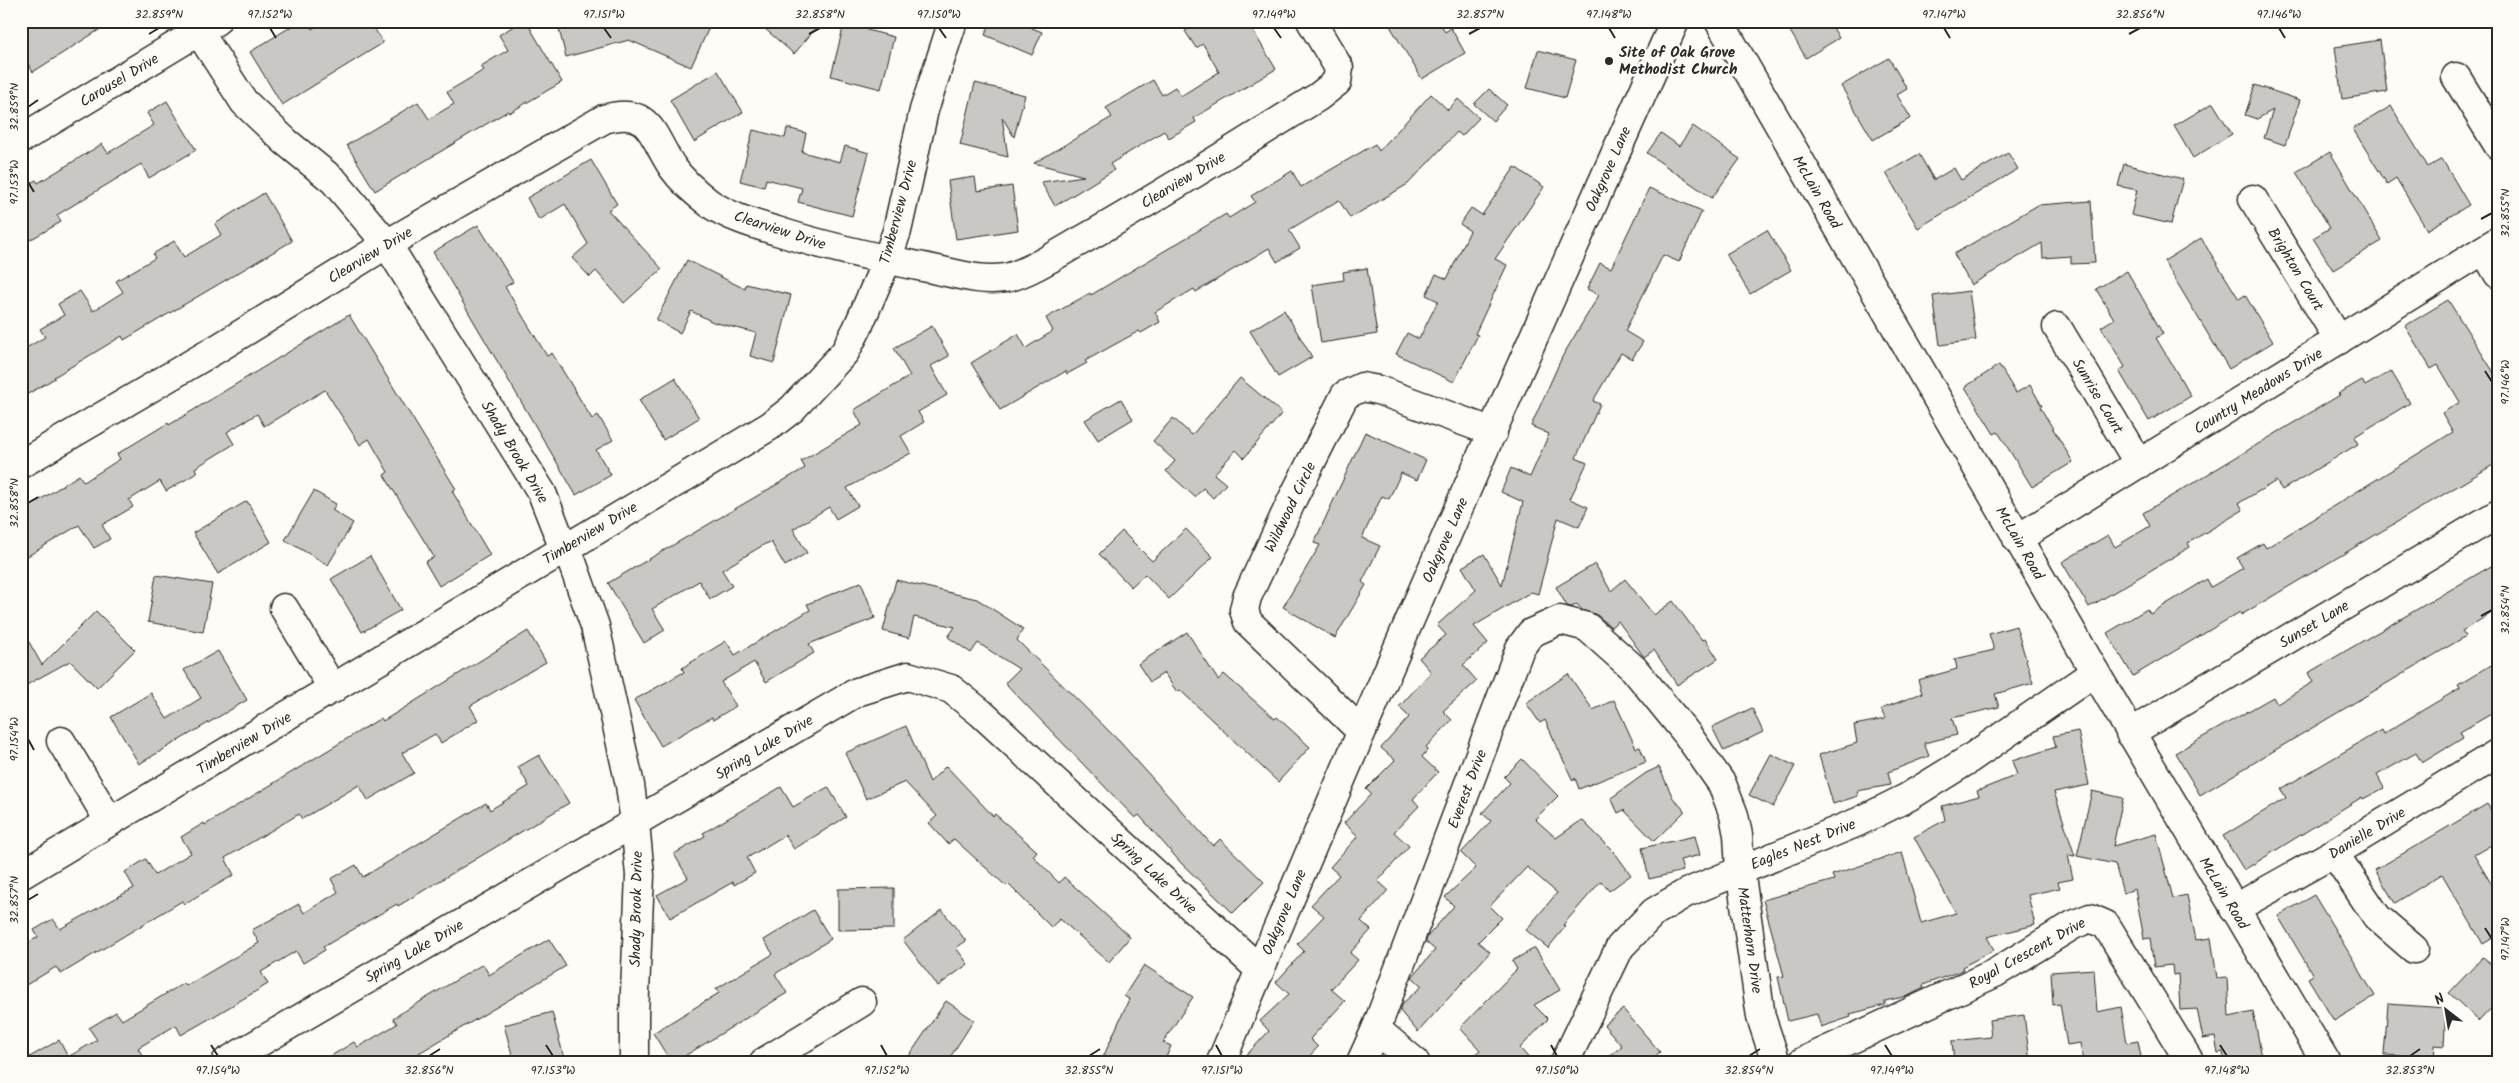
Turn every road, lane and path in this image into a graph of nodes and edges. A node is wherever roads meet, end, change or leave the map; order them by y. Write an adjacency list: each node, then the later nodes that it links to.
1 (953, 21): 12 (street, Timberview Drive)
2 (1311, 21): 12 (street, Clearview Drive)
3 (1675, 21): 16 (street, Oakgrove Lane)
4 (1719, 21): 20 (street, McLain Road)
5 (202, 25): 7 (street, Carousel Drive); 10 (street, Shady Brook Drive)
6 (2456, 77): 8 (street)
7 (21, 139)
8 (2498, 145)
9 (2253, 199): 15 (street, Brighton Court)
10 (387, 244): 12 (street, Clearview Drive); 17 (street, Clearview Drive); 21 (street, Shady Brook Drive)
11 (2491, 246): 13 (street); 15 (street, Country Meadows Drive)
12 (887, 260): 21 (street, Timberview Drive)
13 (2498, 274)
14 (2057, 328): 18 (street, Sunrise Court)
15 (2339, 340): 18 (street, Country Meadows Drive)
16 (1493, 432): 26 (street, Oakgrove Lane); 26 (street, Wildwood Circle)
17 (21, 464)
18 (2139, 464): 20 (street, Country Meadows Drive)
19 (2498, 514): 27 (street, Sunset Lane)
20 (2017, 540): 24 (street, McLain Road)
21 (564, 549): 25 (street, Timberview Drive); 31 (street, Shady Brook Drive)
22 (284, 608): 25 (street)
23 (1634, 668): 33 (street, Matterhorn Drive); 39 (street, Everest Drive)
24 (2094, 672): 27 (street, McLain Road); 33 (street, Eagles Nest Drive)
25 (333, 689): 30 (street, Timberview Drive)
26 (1361, 731): 37 (street, Oakgrove Lane)
27 (2130, 733): 35 (street, McLain Road)
28 (61, 741): 30 (street)
29 (2498, 753): 32 (street, Danielle Drive)
30 (110, 822): 34 (street, Timberview Drive)
31 (635, 823): 37 (street, Spring Lake Drive); 40 (street, Spring Lake Drive); 41 (street, Shady Brook Drive)
32 (2334, 853): 35 (street, Danielle Drive); 36 (street)
33 (1740, 869): 46 (street, Eagles Nest Drive); 47 (street, Matterhorn Drive)
34 (21, 875)
35 (2234, 909): 50 (street, McLain Road)
36 (2414, 949)
37 (1260, 970): 43 (street, Oakgrove Lane)
38 (862, 1002): 42 (street)
39 (1376, 1028): 44 (street, Everest Drive); 45 (street)
40 (226, 1062)
41 (634, 1062)
42 (764, 1062)
43 (1222, 1062)
44 (1361, 1062)
45 (1415, 1062)
46 (1565, 1062)
47 (1776, 1062)
48 (1802, 1062): 49 (street, Royal Crescent Drive)
49 (2190, 1062)
50 (2326, 1062)

